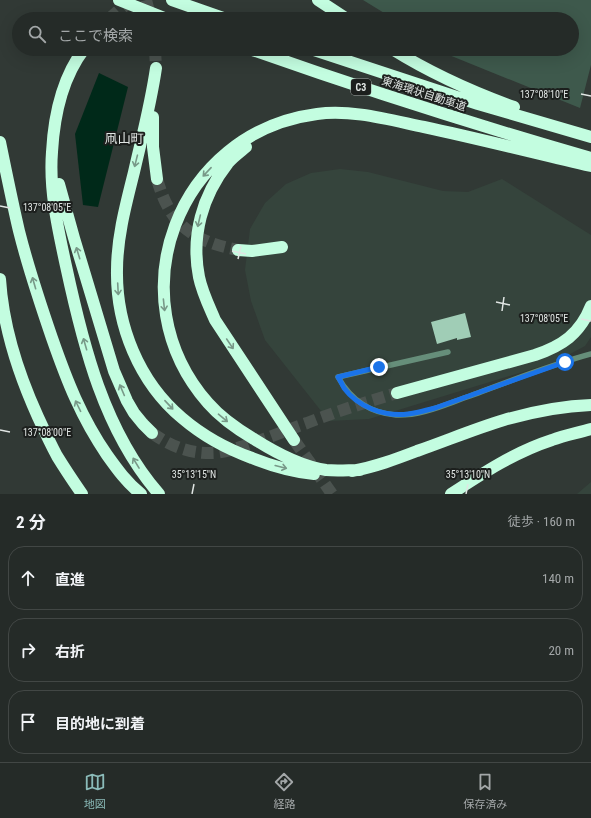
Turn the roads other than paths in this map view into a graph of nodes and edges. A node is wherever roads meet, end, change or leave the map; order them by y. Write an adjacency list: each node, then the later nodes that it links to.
1 (119, 0): 4 (highway)
2 (172, 0): 5 (highway)
3 (318, 0): 6 (highway)
4 (149, 12)
5 (206, 12)
6 (336, 12)
7 (79, 56): 12 (highway)
8 (270, 56): 17 (highway, 東海環状自動車道 / C3)
9 (334, 56): 11 (highway, 東海環状自動車道 / C3)
10 (404, 56): 11 (highway)
11 (480, 100): 14 (highway); 15 (highway, 東海環状自動車道 / C3)
12 (56, 117): 29 (highway, one-way to 12); 34 (highway, one-way to 12)
13 (286, 121): 18 (highway); 30 (highway, one-way to 30); 31 (highway, one-way to 31)
14 (591, 132)
15 (591, 137)
16 (0, 142): 33 (highway, one-way to 16)
17 (591, 158)
18 (591, 166)
19 (157, 179): 31 (highway, one-way to 31)
20 (282, 247): 21 (highway)
21 (238, 250)
22 (0, 279): 32 (highway)
23 (591, 306): 26 (highway)
24 (448, 352): 25 (lane)
25 (591, 354)
26 (397, 393)
27 (591, 404): 31 (highway)
28 (591, 430): 35 (highway)
29 (152, 433)
30 (294, 440)
31 (360, 470)
32 (82, 494)
33 (141, 494)
34 (159, 494)
35 (451, 494)

